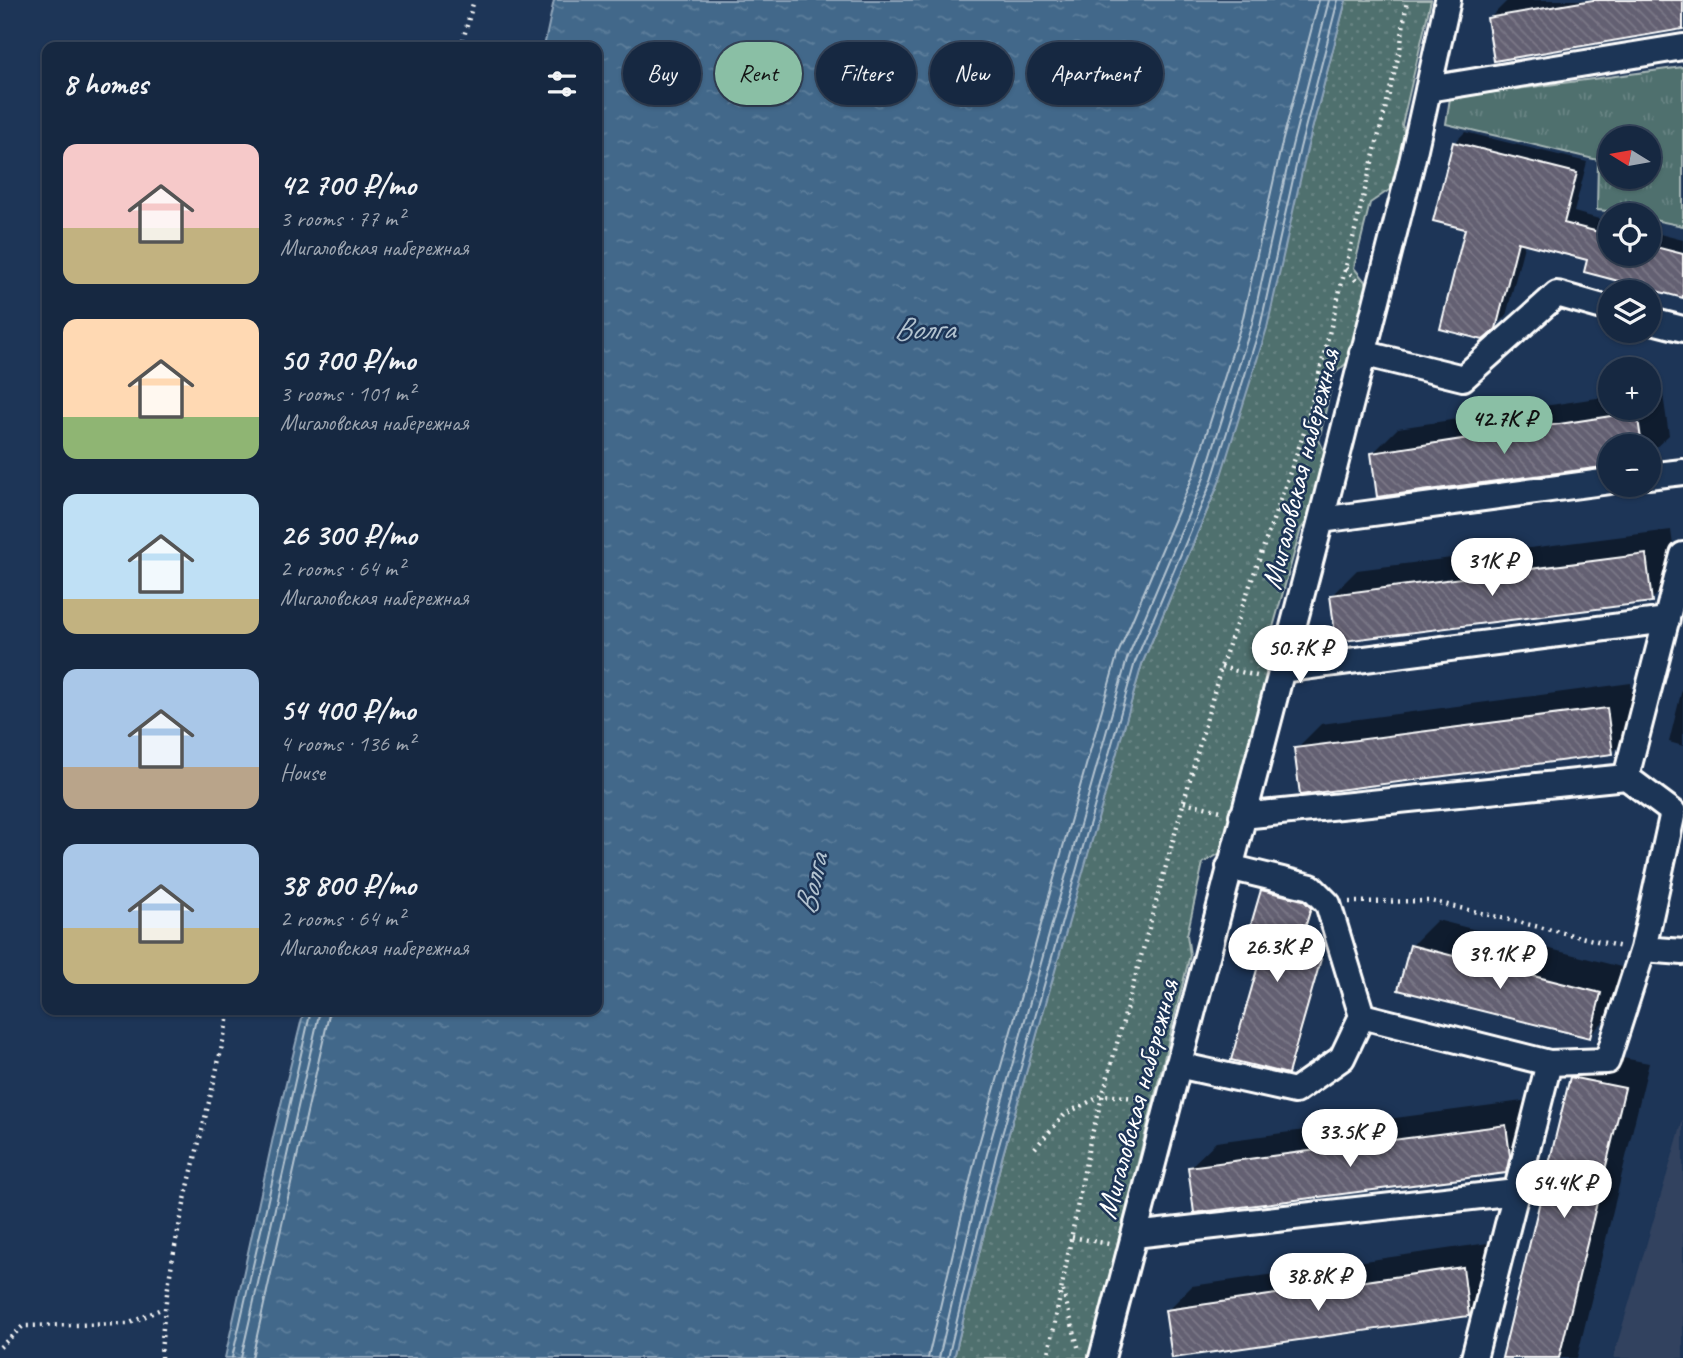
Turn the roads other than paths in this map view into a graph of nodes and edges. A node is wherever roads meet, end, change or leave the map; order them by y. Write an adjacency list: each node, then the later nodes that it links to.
1 (1448, 0): 3 (street, Мигаловская набережная)
2 (1683, 47): 3 (street)
3 (1428, 89): 7 (street, Мигаловская набережная)
4 (1598, 306): 7 (street)
5 (1661, 323): 6 (street)
6 (1683, 329)
7 (1362, 354): 11 (street, Мигаловская набережная)
8 (1683, 472): 9 (street)
9 (1661, 475)
10 (1598, 483): 11 (street)
11 (1321, 520): 14 (street, Мигаловская набережная)
12 (1683, 555): 13 (street)
13 (1667, 620): 14 (street); 15 (street)
14 (1280, 670): 16 (street, Мигаловская набережная)
15 (1626, 777): 16 (street); 18 (street)
16 (1242, 816): 17 (street, Мигаловская набережная)
17 (1229, 867): 20 (street); 22 (street, Мигаловская набережная)
18 (1643, 949): 19 (street); 21 (street)
19 (1683, 952)
20 (1362, 1016): 21 (street); 22 (street)
21 (1549, 1063): 23 (street)
22 (1178, 1065): 24 (street, Мигаловская набережная)
23 (1516, 1192): 24 (street); 25 (street)
24 (1132, 1241): 26 (street, Мигаловская набережная)
25 (1467, 1357)
26 (1102, 1358)

